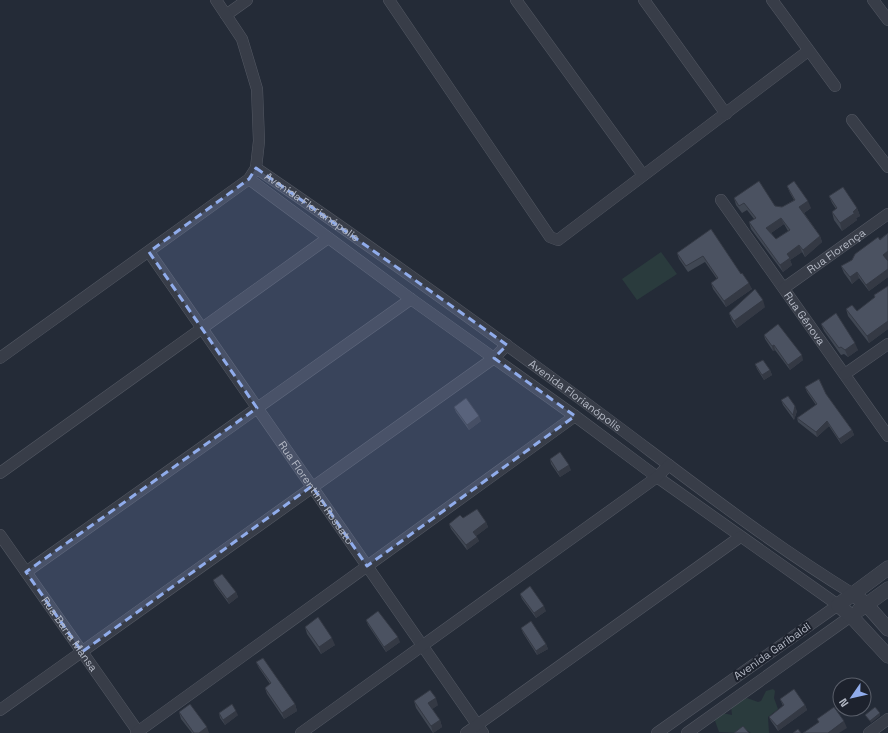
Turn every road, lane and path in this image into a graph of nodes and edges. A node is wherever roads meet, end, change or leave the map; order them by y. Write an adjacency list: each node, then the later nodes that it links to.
1 (216, 0): 8 (street)
2 (247, 0): 8 (street)
3 (389, 0): 16 (street)
4 (516, 0): 16 (street)
5 (644, 0): 12 (street)
6 (772, 0): 10 (street)
7 (873, 0): 9 (street)
8 (226, 15): 15 (street)
9 (888, 20)
10 (808, 51): 11 (street); 12 (street)
11 (835, 86)
12 (726, 114): 16 (street)
13 (852, 120): 14 (street)
14 (888, 167)
15 (256, 168): 17 (street); 26 (street, Avenida Florianópolis)
16 (643, 175)
17 (249, 179): 20 (street, Avenida Florianópolis); 21 (street)
18 (721, 200): 22 (street, Rua Gênova)
19 (888, 214): 22 (street, Rua Florença)
20 (328, 238): 23 (street, Avenida Florianópolis); 24 (street)
21 (149, 252): 24 (street, Rua Florentino Rossato); 27 (street)
22 (784, 288): 29 (street, Rua Gênova)
23 (411, 299): 28 (street, Avenida Florianópolis); 30 (street)
24 (202, 328): 30 (street, Rua Florentino Rossato); 34 (street)
25 (888, 344): 29 (street)
26 (507, 345): 28 (street); 33 (street, Avenida Florianópolis)
27 (0, 358)
28 (494, 358): 31 (street, Avenida Florianópolis); 36 (street)
29 (845, 374): 32 (street, Rua Gênova)
30 (257, 408): 36 (street, Rua Florentino Rossato); 41 (street)
31 (575, 416): 35 (street, Avenida Florianópolis); 39 (street)
32 (888, 436)
33 (669, 465): 35 (street); 43 (street, Avenida Florianópolis)
34 (0, 473)
35 (657, 477): 38 (street, Avenida Florianópolis); 48 (street)
36 (312, 486): 39 (street, Rua Florentino Rossato); 49 (street)
37 (0, 535): 41 (street, Rua Barra Mansa)
38 (740, 537): 45 (street, Avenida Florianópolis); 53 (street)
39 (367, 566): 48 (street, Rua Florentino Rossato); 54 (street)
40 (888, 568): 43 (street, Avenida Garibaldi)
41 (26, 572): 49 (street, Rua Barra Mansa)
42 (888, 589): 44 (street, Avenida Garibaldi)
43 (853, 594): 44 (street, Avenida Florianópolis); 45 (street, Avenida Garibaldi)
44 (866, 604): 46 (street, Avenida Garibaldi); 47 (street, Avenida Florianópolis)
45 (838, 605): 46 (street); 57 (street, Avenida Garibaldi)
46 (851, 616): 50 (street); 58 (street, Avenida Garibaldi)
47 (888, 629)
48 (422, 646): 53 (street, Rua Florentino Rossato); 55 (street)
49 (82, 652): 51 (street); 54 (street, Rua Barra Mansa)
50 (888, 656)
51 (0, 710)
52 (888, 720): 59 (street)
53 (480, 729): 56 (street)
54 (137, 732)
55 (301, 733)
56 (466, 733)
57 (656, 733)
58 (687, 733)
59 (869, 733)

